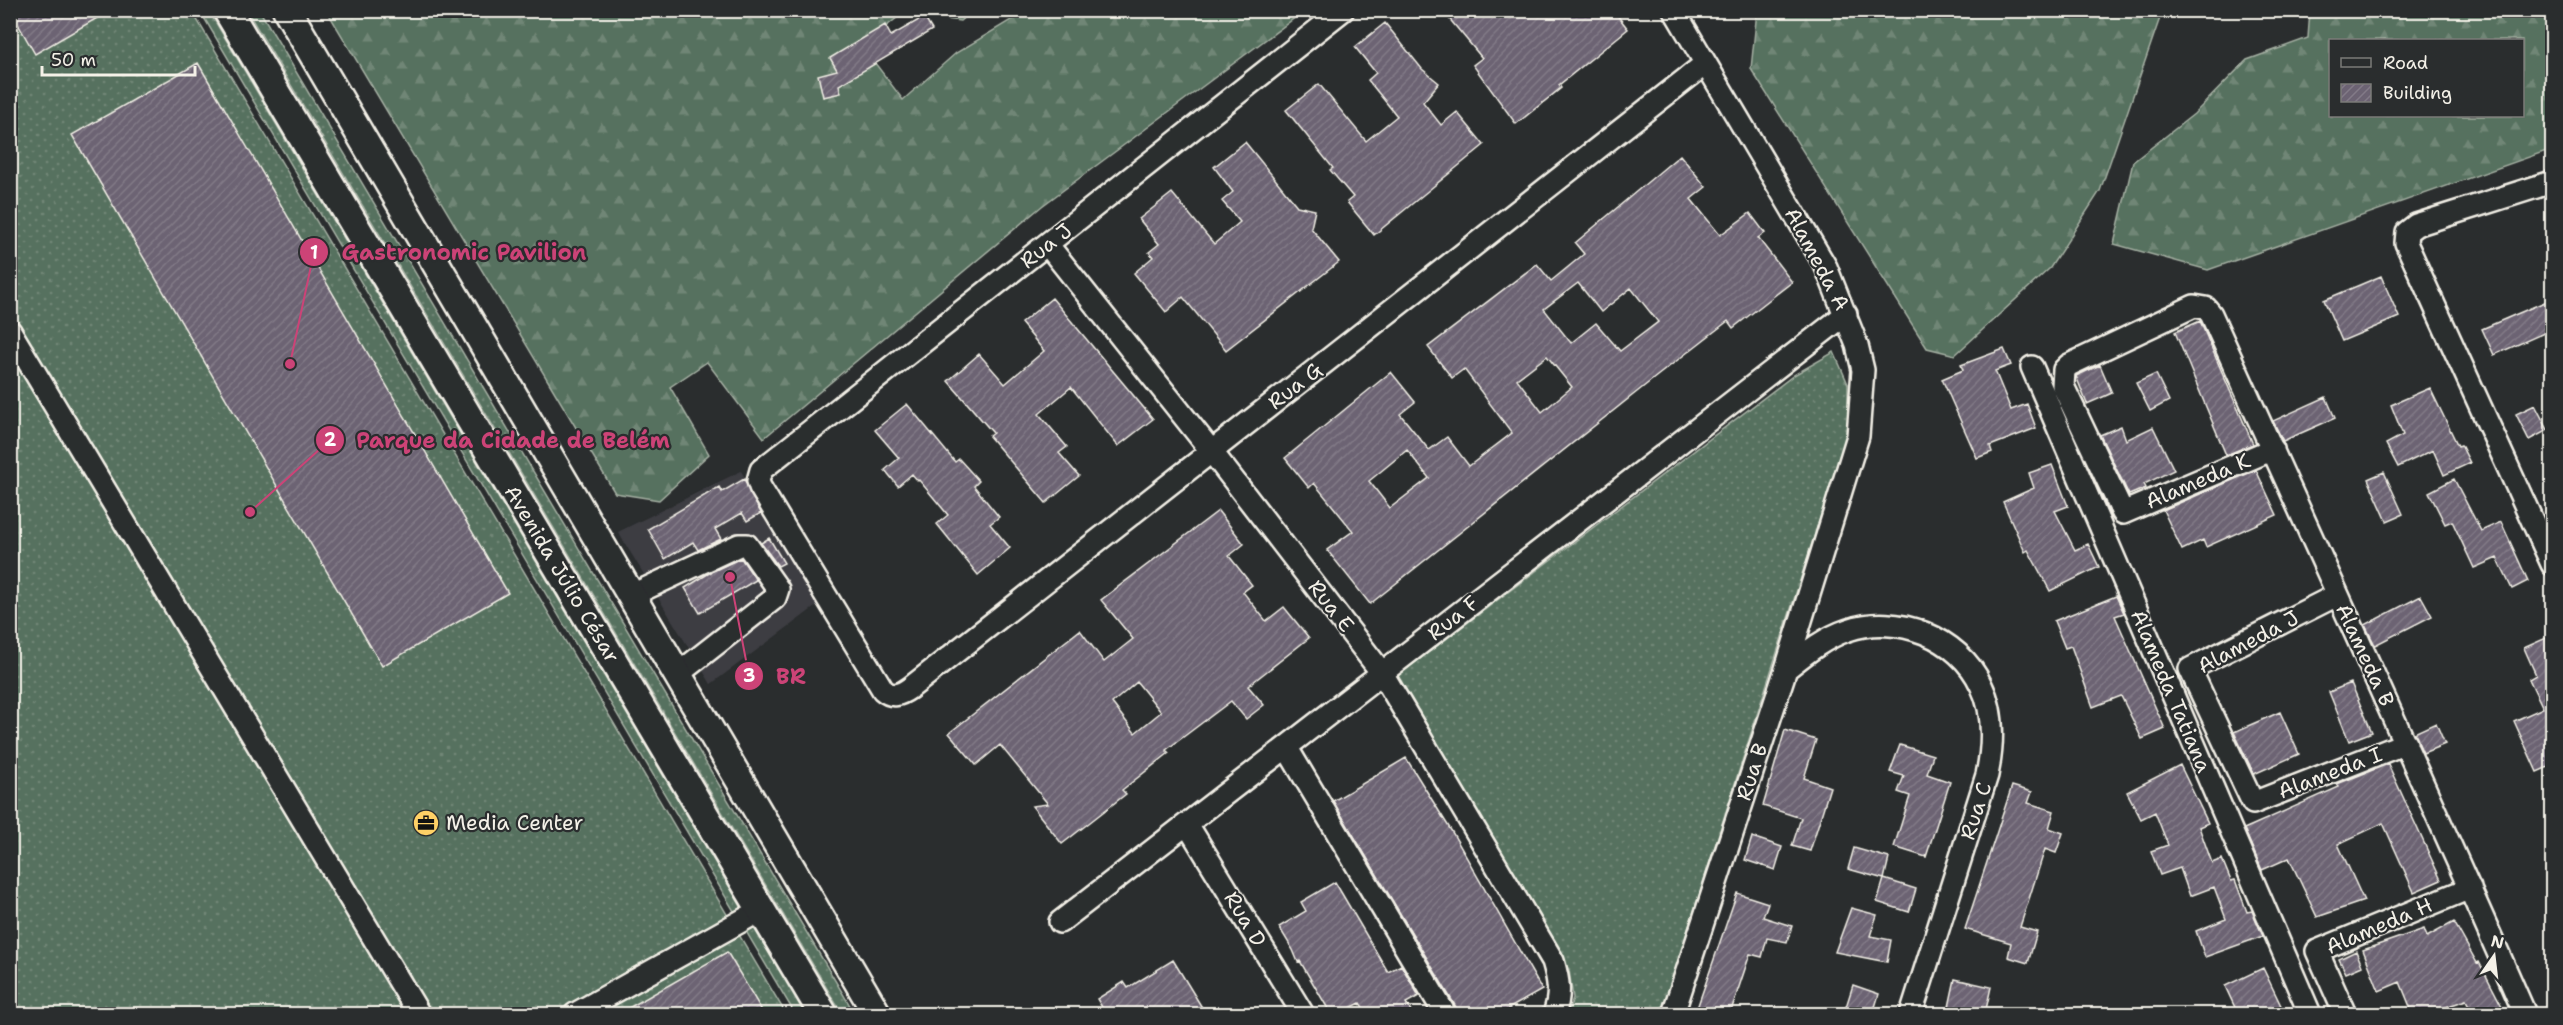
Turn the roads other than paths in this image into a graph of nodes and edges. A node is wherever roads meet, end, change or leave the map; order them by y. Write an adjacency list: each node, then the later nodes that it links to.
1 (227, 10): 26 (main road, Avenida Júlio César)
2 (287, 10): 15 (main road)
3 (1343, 10): 7 (street, Rua J)
4 (1674, 10): 5 (street, Alameda A)
5 (1705, 63): 8 (street, Alameda A); 12 (street, Rua G)
6 (2553, 182): 14 (street)
7 (1047, 244): 12 (street, Rua E); 20 (street, Rua J)
8 (1846, 314): 17 (street, Alameda A); 18 (street, Rua F)
9 (10, 332): 29 (street)
10 (2032, 367): 37 (street, Alameda Tatiana)
11 (2273, 449): 13 (street, Alameda K); 13 (street, Alameda B); 16 (street, Alameda B)
12 (1212, 452): 18 (street, Rua E); 20 (street, Rua G)
13 (2122, 513)
14 (2553, 564)
15 (632, 595): 19 (main road); 19 (street)
16 (2337, 595): 21 (street, Alameda B); 23 (street, Alameda J)
17 (1786, 669): 35 (street, Rua B); 36 (street, Rua C)
18 (1382, 673): 22 (street, Rua F); 28 (street, Rua E)
19 (678, 675): 32 (main road)
20 (883, 690)
21 (2406, 743): 23 (street, Alameda I); 25 (street, Alameda B)
22 (1287, 748): 24 (street, Rua F); 34 (street)
23 (2253, 803)
24 (1187, 824): 27 (street, Rua F); 33 (street, Rua D)
25 (2470, 888): 38 (street, Alameda H); 39 (street, Alameda B)
26 (761, 910): 30 (street); 31 (main road, Avenida Júlio César)
27 (1060, 922)
28 (1556, 1007)
29 (419, 1014)
30 (575, 1014)
31 (823, 1014)
32 (877, 1014)
33 (1303, 1014)
34 (1445, 1014)
35 (1673, 1014)
36 (1911, 1014)
37 (2310, 1014)
38 (2345, 1014)
39 (2525, 1014)

